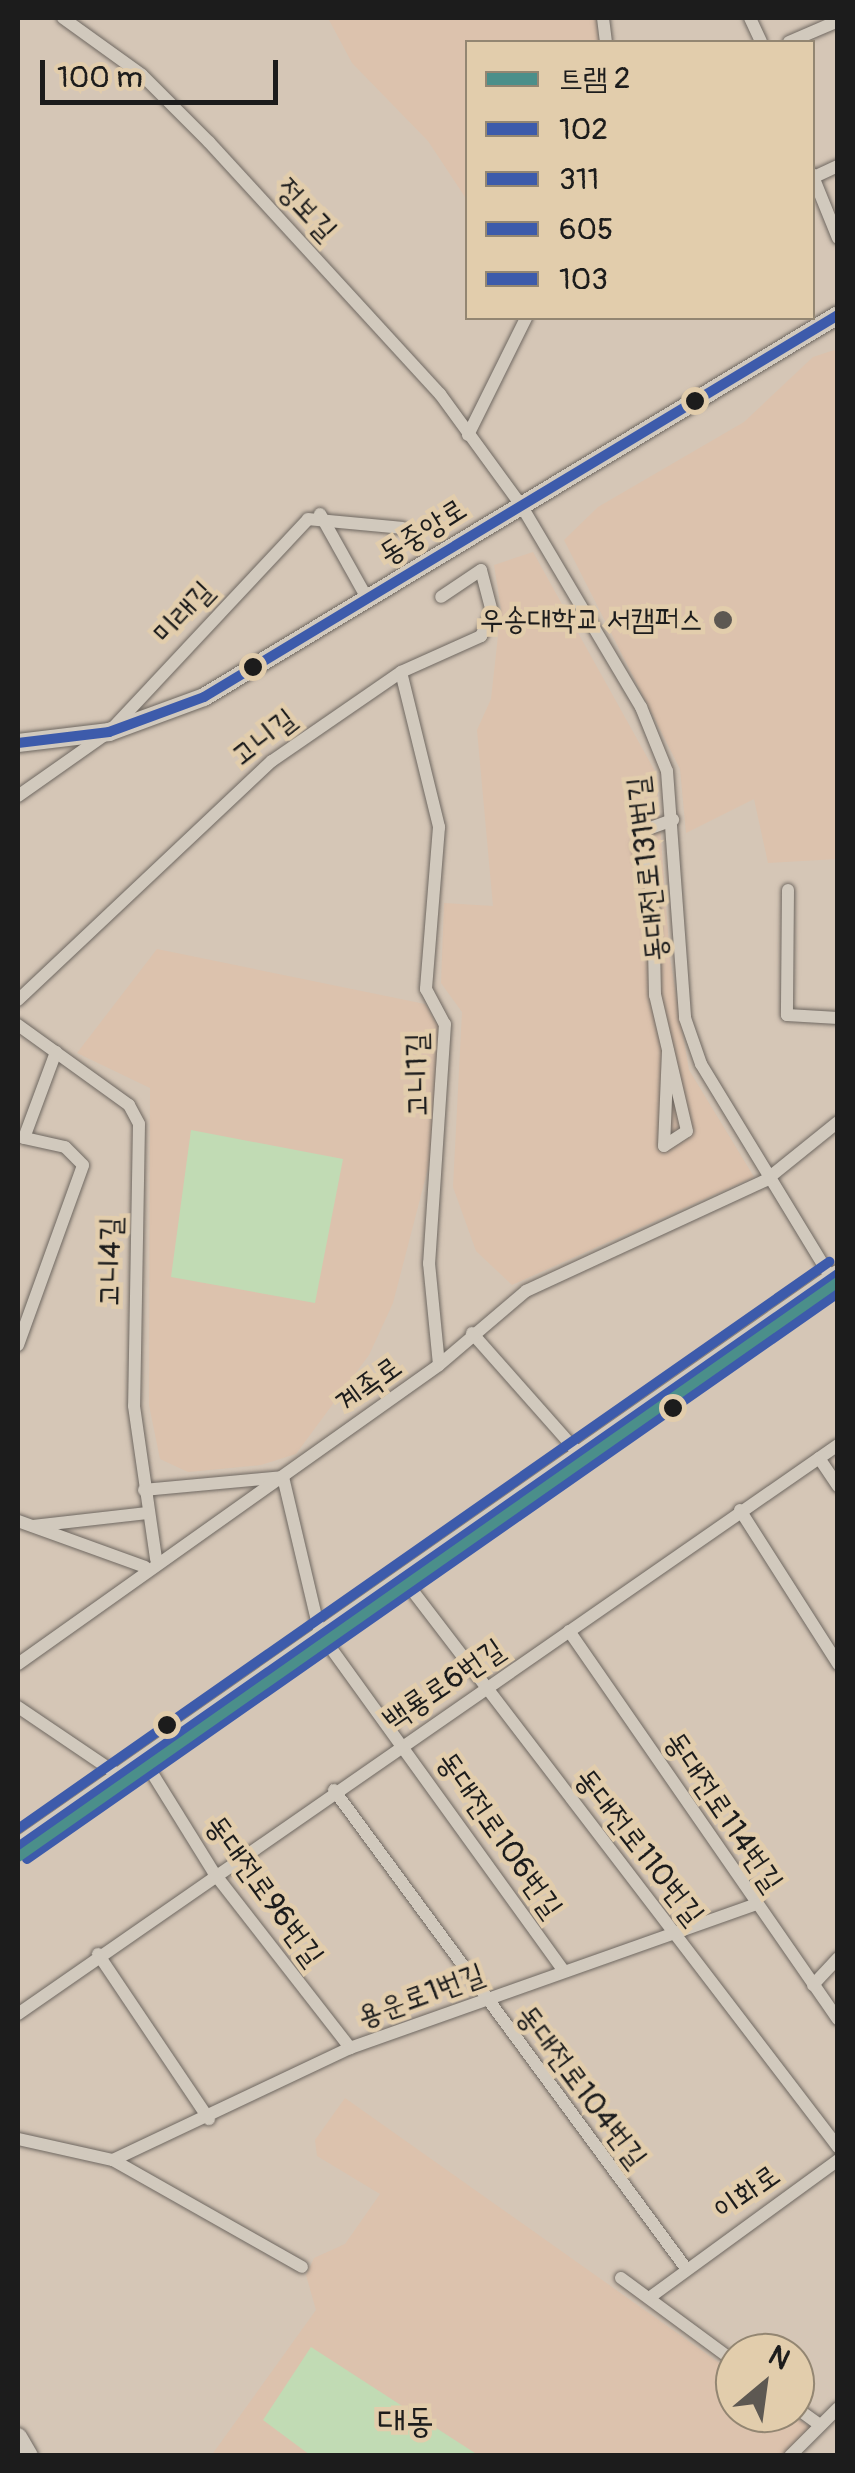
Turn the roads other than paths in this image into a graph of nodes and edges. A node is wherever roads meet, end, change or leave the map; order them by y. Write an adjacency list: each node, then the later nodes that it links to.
1 (63, 18): 8 (street, 정보길)
2 (838, 21): 3 (street)
3 (794, 40)
4 (815, 181): 5 (street)
5 (838, 238)
6 (838, 315): 10 (main road, 동중앙로)
7 (525, 320): 8 (street)
8 (468, 436): 9 (street, 정보길)
9 (487, 462): 10 (street, 동대전로131번길)
10 (520, 505): 14 (main road, 동중앙로); 19 (street, 동대전로131번길)
11 (320, 514): 12 (street); 14 (street); 16 (street, 미래길)
12 (403, 528)
13 (441, 597): 15 (street, 고니길)
14 (368, 600): 16 (main road, 동중앙로)
15 (401, 672): 21 (street, 고니길); 31 (street, 고니1길)
16 (109, 732): 17 (main road, 동중앙로); 18 (street, 미래길)
17 (18, 743)
18 (18, 796)
19 (672, 820): 24 (street); 27 (street, 동대전로131번길)
20 (788, 890): 22 (street)
21 (18, 1000)
22 (838, 1018)
23 (18, 1024): 25 (street, 고니4길)
24 (668, 1051): 24 (street)
25 (56, 1052): 30 (street); 37 (street, 고니4길)
26 (838, 1122): 27 (street)
27 (766, 1180): 28 (street, 동대전로131번길); 29 (street, 계족로)
28 (835, 1281): 33 (main road)
29 (472, 1334): 31 (street, 계족로); 33 (street)
30 (18, 1345)
31 (439, 1365): 35 (street, 계족로)
32 (838, 1444): 34 (street, 백룡로6번길)
33 (578, 1454): 43 (main road)
34 (819, 1458): 36 (street); 38 (street, 백룡로6번길)
35 (283, 1477): 37 (street); 42 (street, 계족로); 45 (street)
36 (838, 1486)
37 (144, 1490): 39 (street, 고니4길)
38 (740, 1510): 44 (street, 백룡로6번길); 47 (street)
39 (146, 1513): 41 (street); 42 (street, 고니4길)
40 (18, 1521): 41 (street)
41 (34, 1526): 42 (street)
42 (150, 1563): 46 (street, 계족로)
43 (402, 1576): 45 (main road); 48 (street, 동대전로110번길)
44 (569, 1631): 48 (street, 백룡로6번길); 56 (street, 동대전로114번길)
45 (320, 1633): 50 (street, 동대전로106번길); 51 (main road)
46 (18, 1664)
47 (838, 1664)
48 (485, 1688): 50 (street, 백룡로6번길); 57 (street, 동대전로110번길)
49 (18, 1707): 52 (street)
50 (403, 1743): 53 (street, 백룡로6번길); 60 (street, 동대전로106번길)
51 (144, 1760): 52 (main road); 55 (street, 동대전로96번길)
52 (120, 1776): 54 (main road)
53 (334, 1790): 55 (street, 백룡로6번길); 62 (street, 동대전로104번길)
54 (18, 1847)
55 (214, 1873): 58 (street, 백룡로6번길); 65 (street, 동대전로96번길)
56 (756, 1904): 57 (street, 용운로1번길); 61 (street, 동대전로114번길)
57 (673, 1931): 60 (street, 용운로1번길); 68 (street, 동대전로110번길)
58 (98, 1954): 63 (street, 백룡로6번길); 66 (street)
59 (838, 1958): 61 (street)
60 (564, 1970): 62 (street, 용운로1번길)
61 (814, 1985): 64 (street, 동대전로114번길)
62 (485, 2000): 65 (street, 용운로1번길); 72 (street, 동대전로104번길)
63 (18, 2014)
64 (838, 2019)
65 (350, 2048): 66 (street, 용운로1번길)
66 (208, 2119): 69 (street, 용운로1번길)
67 (18, 2140): 69 (street)
68 (838, 2147)
69 (113, 2160): 71 (street)
70 (838, 2160): 72 (street, 이화로)
71 (302, 2267)
72 (685, 2268): 74 (street, 이화로)
73 (621, 2278): 74 (street)
74 (648, 2298): 75 (street)
75 (715, 2347)
76 (838, 2408): 78 (street)
77 (815, 2421): 78 (street)
78 (820, 2425): 81 (street)
79 (18, 2437): 80 (main road)
80 (30, 2456)
81 (790, 2456)

